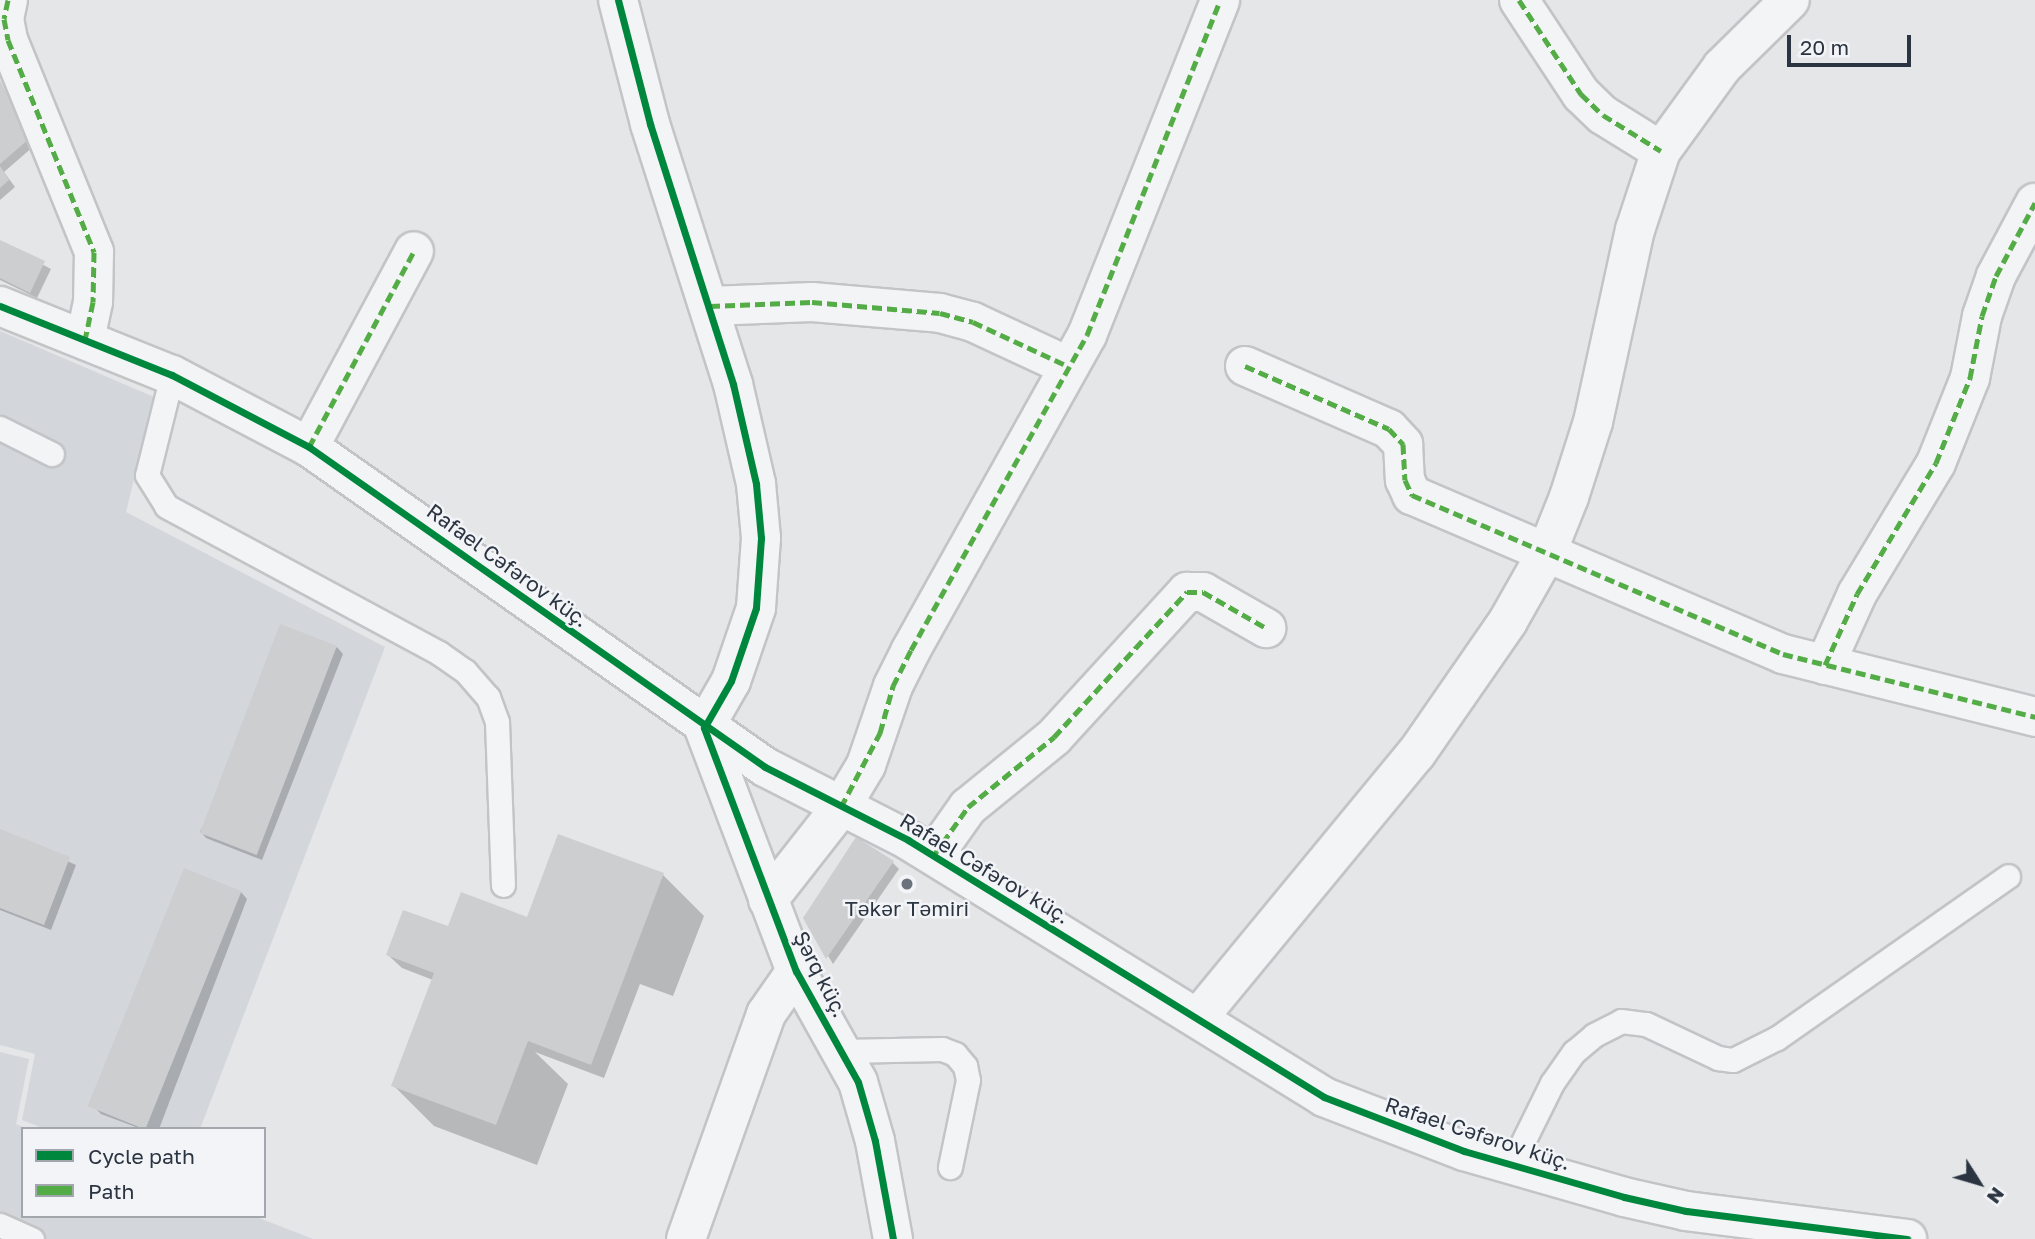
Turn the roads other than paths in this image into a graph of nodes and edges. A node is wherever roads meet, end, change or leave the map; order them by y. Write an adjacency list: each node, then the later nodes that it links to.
1 (8, 0): 11 (street)
2 (618, 0): 10 (street)
3 (1220, 0): 12 (street)
4 (1519, 0): 6 (street)
5 (1790, 0): 6 (street)
6 (1661, 151): 18 (street)
7 (2035, 203): 20 (street)
8 (414, 251): 16 (street)
9 (0, 306): 11 (street, Rafael Cəfərov küç.)
10 (710, 306): 12 (street); 22 (street)
11 (85, 339): 14 (street, Rafael Cəfərov küç.)
12 (1068, 366): 23 (street)
13 (1245, 366): 18 (street)
14 (172, 375): 16 (street, Rafael Cəfərov küç.); 26 (lane)
15 (0, 428): 17 (lane)
16 (309, 446): 22 (street, Rafael Cəfərov küç.)
17 (52, 454)
18 (1547, 552): 20 (street); 29 (street)
19 (1266, 628): 24 (street)
20 (1825, 665): 21 (street)
21 (2035, 717)
22 (704, 728): 23 (street, Rafael Cəfərov küç.); 27 (street, Şərq küç.)
23 (841, 807): 24 (street, Rafael Cəfərov küç.); 27 (street)
24 (934, 855): 29 (street, Rafael Cəfərov küç.)
25 (2008, 876): 31 (lane)
26 (502, 885)
27 (768, 900): 28 (street, Şərq küç.)
28 (796, 971): 30 (street, Şərq küç.); 35 (street, Şərq küç.)
29 (1198, 1018): 31 (street, Rafael Cəfərov küç.)
30 (842, 1051): 32 (lane); 36 (street, Şərq küç.)
31 (1511, 1166): 37 (street, Rafael Cəfərov küç.)
32 (950, 1167)
33 (0, 1226): 34 (lane)
34 (32, 1239)
35 (686, 1239)
36 (893, 1239)
37 (1907, 1239)

